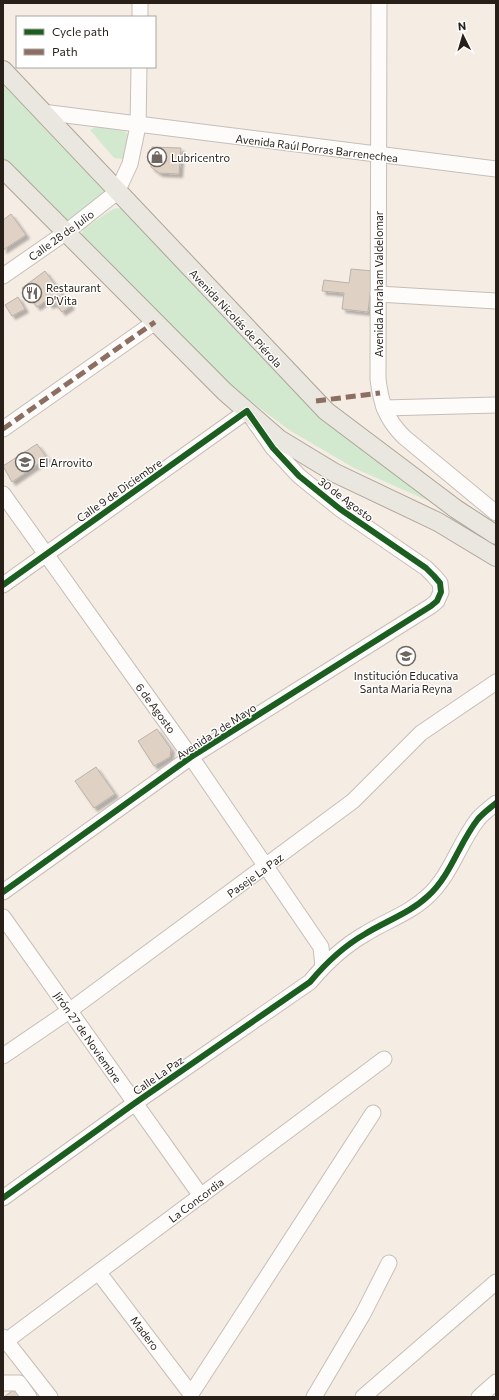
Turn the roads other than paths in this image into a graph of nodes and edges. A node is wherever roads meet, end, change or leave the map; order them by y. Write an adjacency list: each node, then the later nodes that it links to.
1 (140, 3): 3 (street)
2 (379, 3): 8 (street, Avenida Abraham Valdelomar)
3 (140, 16)
4 (139, 68): 7 (street)
5 (3, 70): 6 (main road, Avenida Nicolás de Piérola)
6 (42, 112): 7 (street, Avenida Raúl Porras Barrenechea); 11 (main road, Avenida Nicolás de Piérola)
7 (138, 126): 8 (street, Avenida Raúl Porras Barrenechea); 11 (street)
8 (379, 155): 10 (street, Avenida Raúl Porras Barrenechea); 14 (street, Avenida Abraham Valdelomar)
9 (3, 169): 12 (main road)
10 (496, 169)
11 (118, 192): 12 (street, Calle 28 de Julio); 23 (main road, Avenida Nicolás de Piérola)
12 (65, 233): 13 (street, Calle 28 de Julio); 16 (main road)
13 (3, 276)
14 (378, 294): 15 (street); 18 (street, Avenida Abraham Valdelomar)
15 (496, 301)
16 (155, 322): 19 (main road); 20 (street)
17 (496, 405): 18 (street)
18 (384, 408): 22 (street, Avenida Abraham Valdelomar)
19 (247, 411): 24 (street, Calle 9 de Diciembre); 25 (main road); 27 (street, 30 de Agosto)
20 (3, 429)
21 (3, 494): 24 (street, 6 de Agosto)
22 (496, 513)
23 (496, 535)
24 (46, 554): 26 (street, Calle 9 de Diciembre); 29 (street, 6 de Agosto)
25 (496, 557)
26 (3, 585)
27 (441, 592): 29 (street, Avenida 2 de Mayo)
28 (496, 682): 31 (street, Paseje La Paz)
29 (191, 758): 31 (street, 6 de Agosto); 32 (street, Avenida 2 de Mayo)
30 (496, 803): 34 (street, Calle La Paz)
31 (266, 866): 34 (street, 6 de Agosto); 35 (street, Paseje La Paz)
32 (3, 892)
33 (3, 917): 35 (street, Jirón 27 de Noviembre)
34 (323, 967): 38 (street, Calle La Paz)
35 (69, 1011): 36 (street, Paseje La Paz); 38 (street, Jirón 27 de Noviembre)
36 (3, 1056)
37 (384, 1059): 40 (street, La Concordia)
38 (135, 1103): 40 (street, Jirón 27 de Noviembre); 41 (street, Calle La Paz)
39 (373, 1113): 48 (street)
40 (201, 1196): 43 (street, La Concordia)
41 (3, 1198)
42 (389, 1263): 51 (street)
43 (99, 1273): 45 (street, La Concordia); 48 (street, Madero)
44 (496, 1282): 52 (street)
45 (5, 1339): 50 (street)
46 (496, 1382): 53 (street)
47 (3, 1384): 49 (street)
48 (191, 1396)
49 (29, 1397)
50 (50, 1397)
51 (314, 1397)
52 (363, 1397)
53 (479, 1397)

